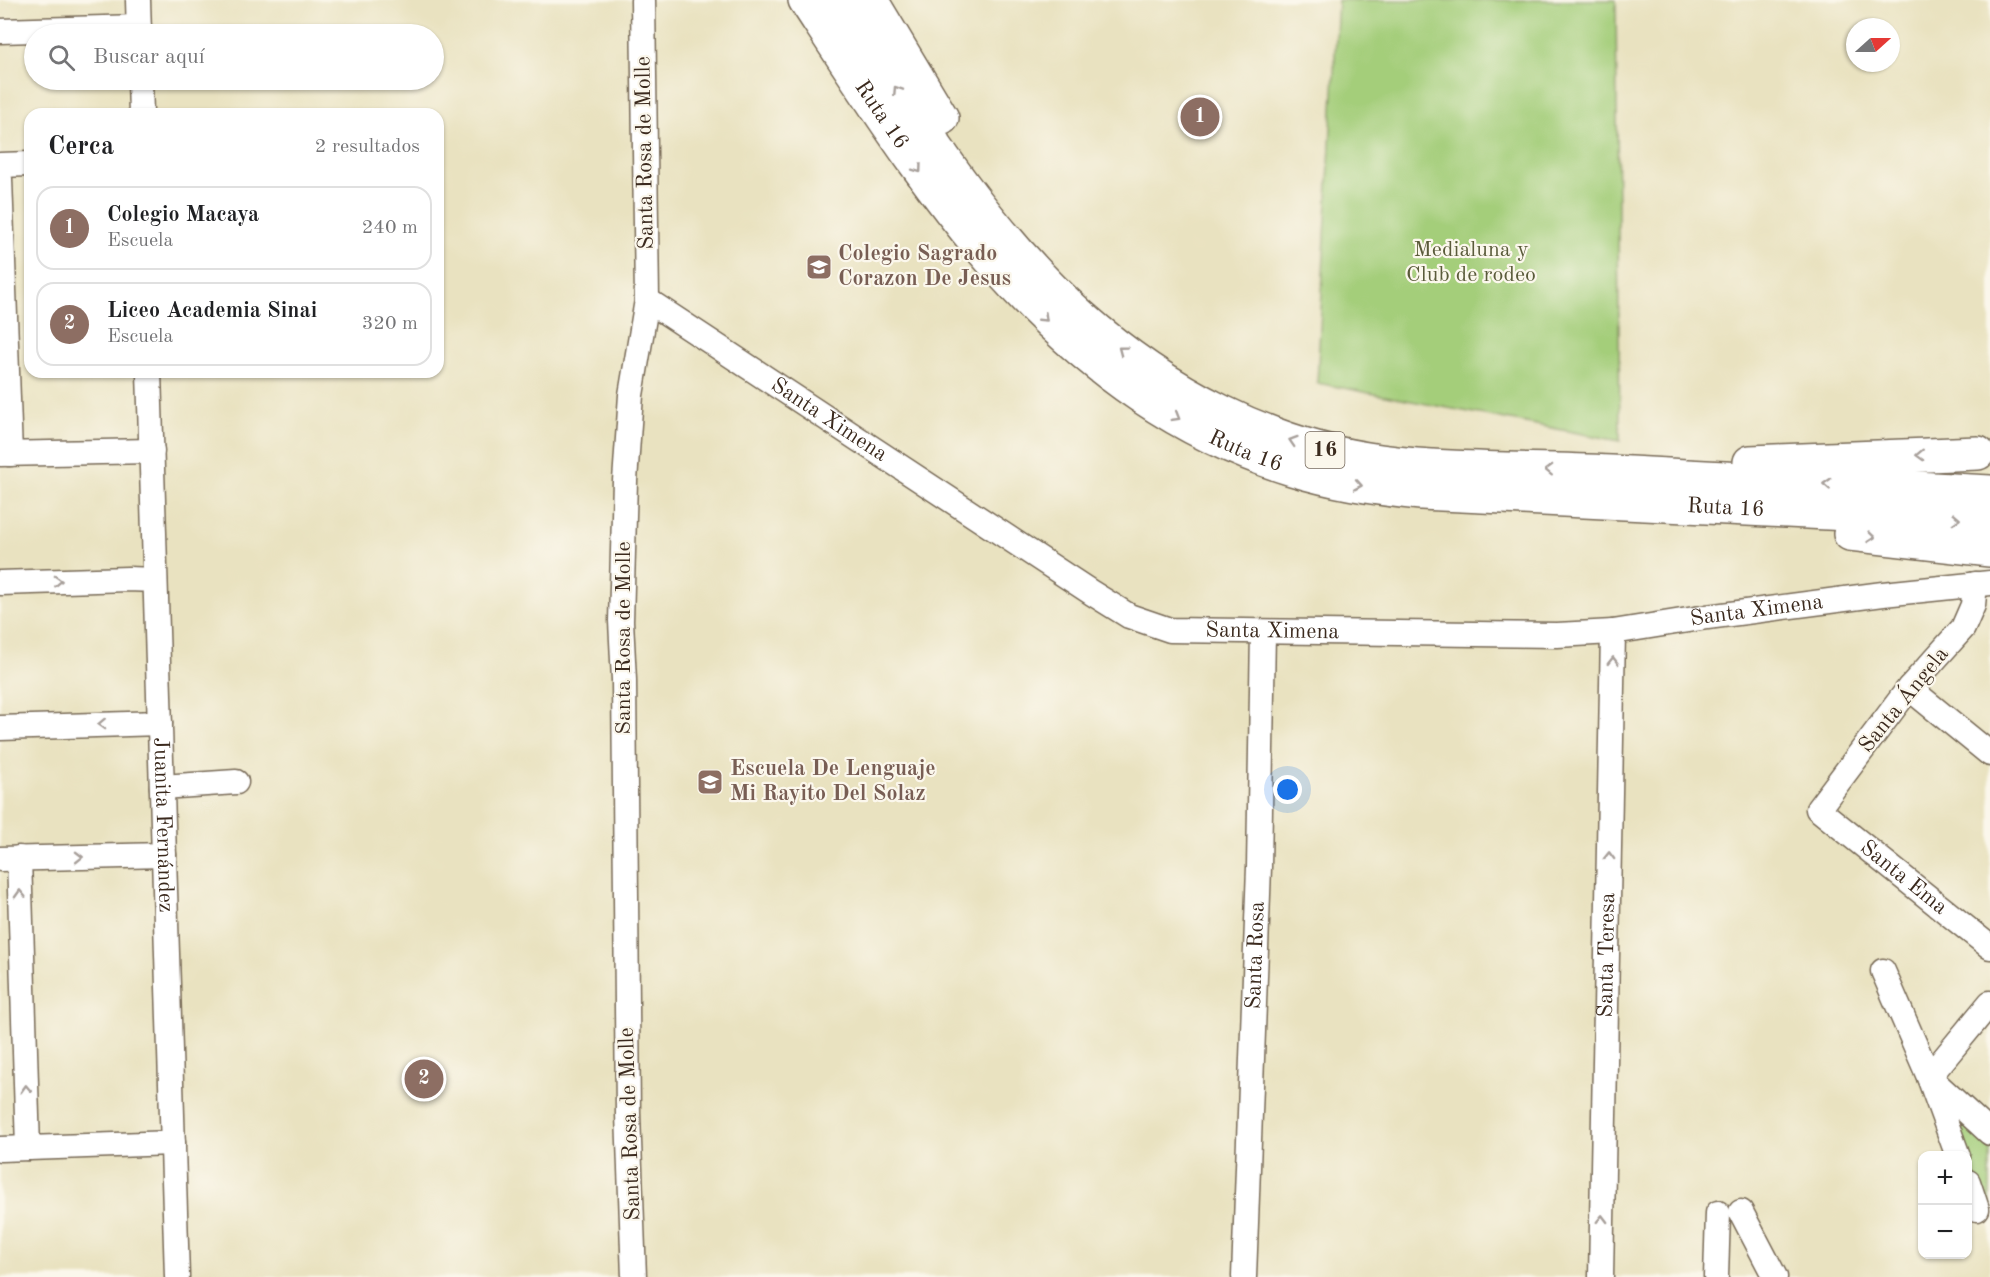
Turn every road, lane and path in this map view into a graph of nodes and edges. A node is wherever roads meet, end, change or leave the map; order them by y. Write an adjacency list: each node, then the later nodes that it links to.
1 (138, 0): 7 (street)
2 (643, 0): 16 (street, Santa Rosa de Molle)
3 (801, 0): 10 (highway)
4 (805, 0): 10 (highway, Ruta 16 / 16)
5 (838, 0): 17 (highway, Ruta 16 / 16, one-way to 5)
6 (871, 0): 17 (highway)
7 (139, 24)
8 (0, 31): 9 (street)
9 (24, 31)
10 (827, 33): 24 (highway, Ruta 16 / 16, one-way to 24)
11 (140, 90): 12 (street)
12 (141, 108)
13 (24, 164): 14 (street)
14 (0, 165)
15 (0, 179): 21 (street)
16 (646, 300): 30 (street, Santa Ximena); 53 (street, Santa Rosa de Molle)
17 (1078, 314): 22 (highway, Ruta 16 / 16, one-way to 17)
18 (149, 378): 19 (street, Juanita Fernández)
19 (152, 451): 21 (street); 27 (street, Juanita Fernández)
20 (1978, 453): 22 (highway, one-way to 22)
21 (5, 454)
22 (1607, 472): 23 (highway, Ruta 16 / 16, one-way to 22)
23 (1990, 492)
24 (1458, 494): 25 (highway, Ruta 16 / 16, one-way to 25); 26 (highway, one-way to 26)
25 (1990, 521)
26 (1990, 550)
27 (155, 580): 28 (street, one-way to 27); 33 (street, Juanita Fernández)
28 (0, 583)
29 (1982, 584): 31 (street, Santa Ximena); 32 (street, Santa Ángela)
30 (1263, 632): 31 (street, Santa Ximena); 54 (street, Santa Rosa)
31 (1613, 632): 55 (street, Santa Teresa, one-way to 31)
32 (1909, 688): 35 (street); 38 (street, Santa Ángela)
33 (160, 723): 34 (street, one-way to 34); 37 (street, Juanita Fernández)
34 (0, 728)
35 (1990, 754)
36 (236, 782): 37 (street)
37 (162, 787): 39 (street, Juanita Fernández)
38 (1818, 809): 41 (street, Santa Ema)
39 (164, 855): 40 (street, one-way to 39); 46 (street, Juanita Fernández)
40 (9, 859): 47 (street, one-way to 40)
41 (1990, 946)
42 (1883, 971): 44 (street)
43 (1990, 1003): 44 (street)
44 (1929, 1077): 45 (street); 49 (street)
45 (1990, 1133)
46 (173, 1143): 47 (street); 52 (street, Juanita Fernández)
47 (28, 1148): 48 (street)
48 (0, 1149)
49 (1957, 1151)
50 (1972, 1194): 51 (street)
51 (1977, 1209)
52 (177, 1277)
53 (634, 1277)
54 (1244, 1277)
55 (1601, 1277)
56 (1716, 1277): 57 (street)
57 (1775, 1277)

